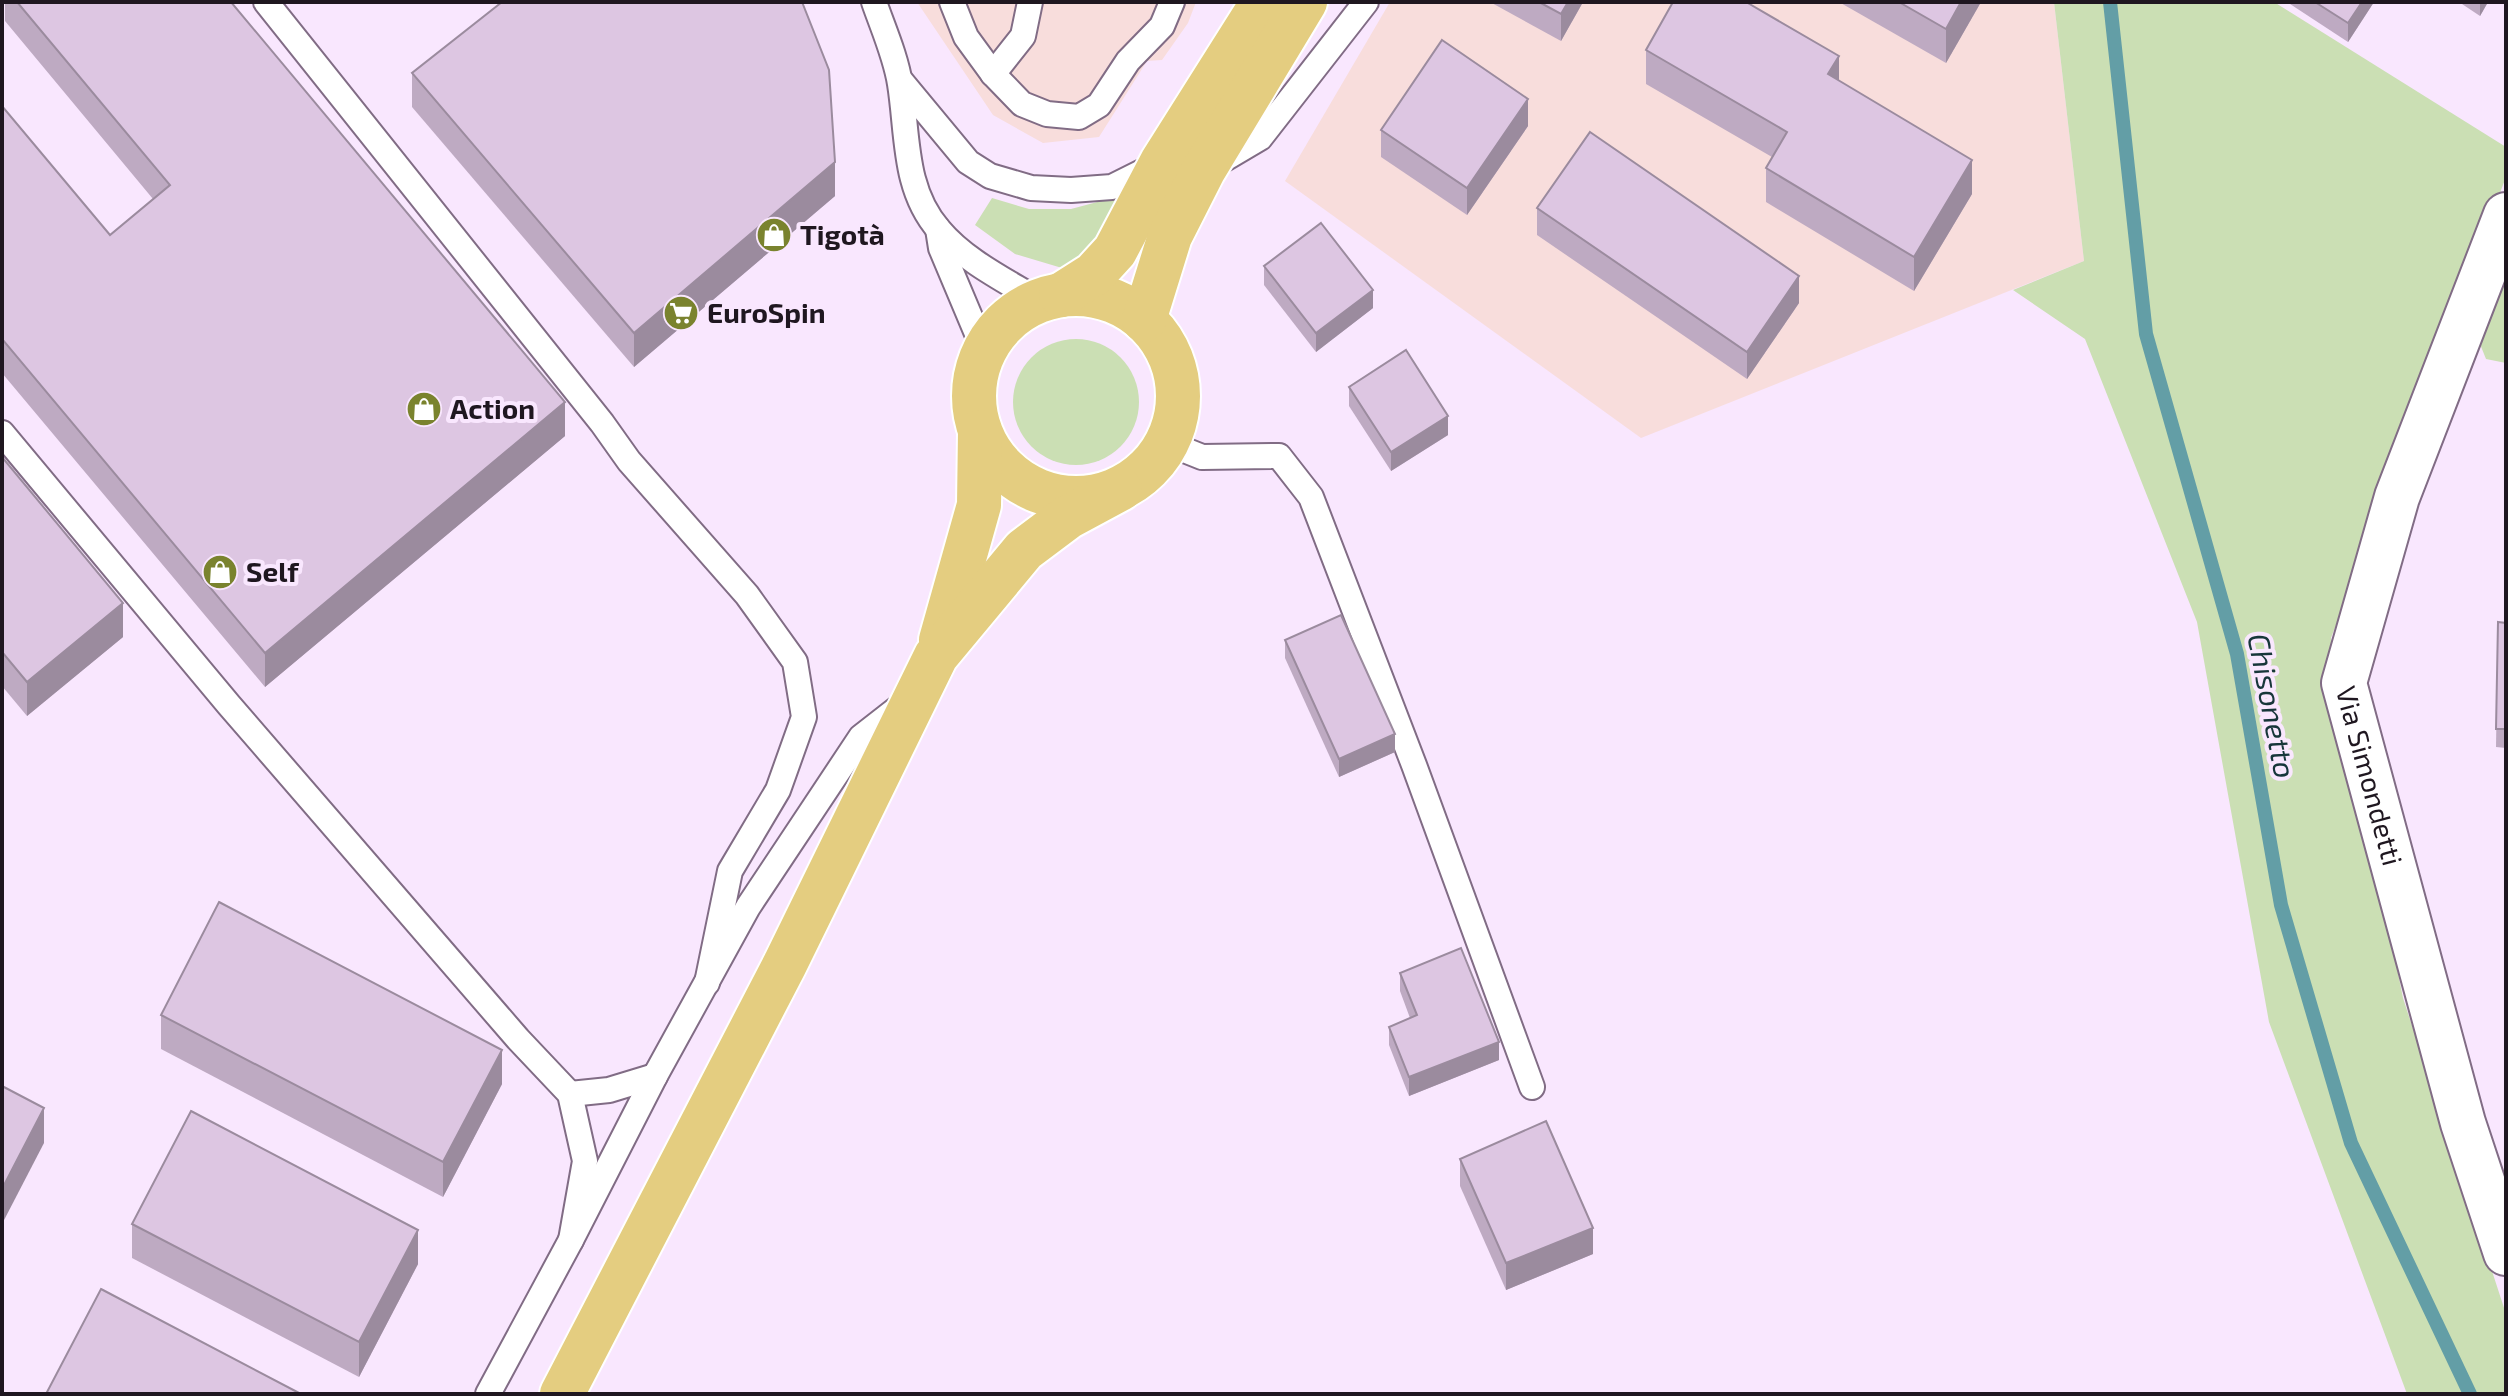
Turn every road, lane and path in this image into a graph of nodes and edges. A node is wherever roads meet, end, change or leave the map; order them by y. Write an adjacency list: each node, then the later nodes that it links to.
1 (266, 2): 22 (lane)
2 (874, 2): 10 (lane)
3 (952, 2): 9 (lane)
4 (1030, 2): 9 (lane)
5 (1172, 2): 9 (lane)
6 (1305, 2): 11 (main road)
7 (1366, 2): 11 (lane)
8 (1252, 14): 11 (main road)
9 (993, 74)
10 (900, 80): 11 (lane); 13 (lane)
11 (1183, 167): 14 (main road); 15 (main road)
12 (2506, 215): 27 (street, Via Simondetti)
13 (938, 229): 14 (lane); 16 (lane)
14 (1050, 298): 15 (main road); 16 (main road)
15 (1144, 320): 19 (main road)
16 (984, 350): 17 (main road)
17 (980, 432): 20 (main road); 21 (main road)
18 (2, 433): 25 (lane)
19 (1167, 443): 20 (main road); 24 (lane)
20 (1120, 489): 21 (main road)
21 (926, 675): 22 (lane); 29 (main road)
22 (707, 983): 23 (lane)
23 (655, 1076): 25 (lane); 26 (lane)
24 (1532, 1087)
25 (570, 1094): 26 (lane)
26 (571, 1240): 28 (lane)
27 (2506, 1253)
28 (488, 1394)
29 (562, 1394)

